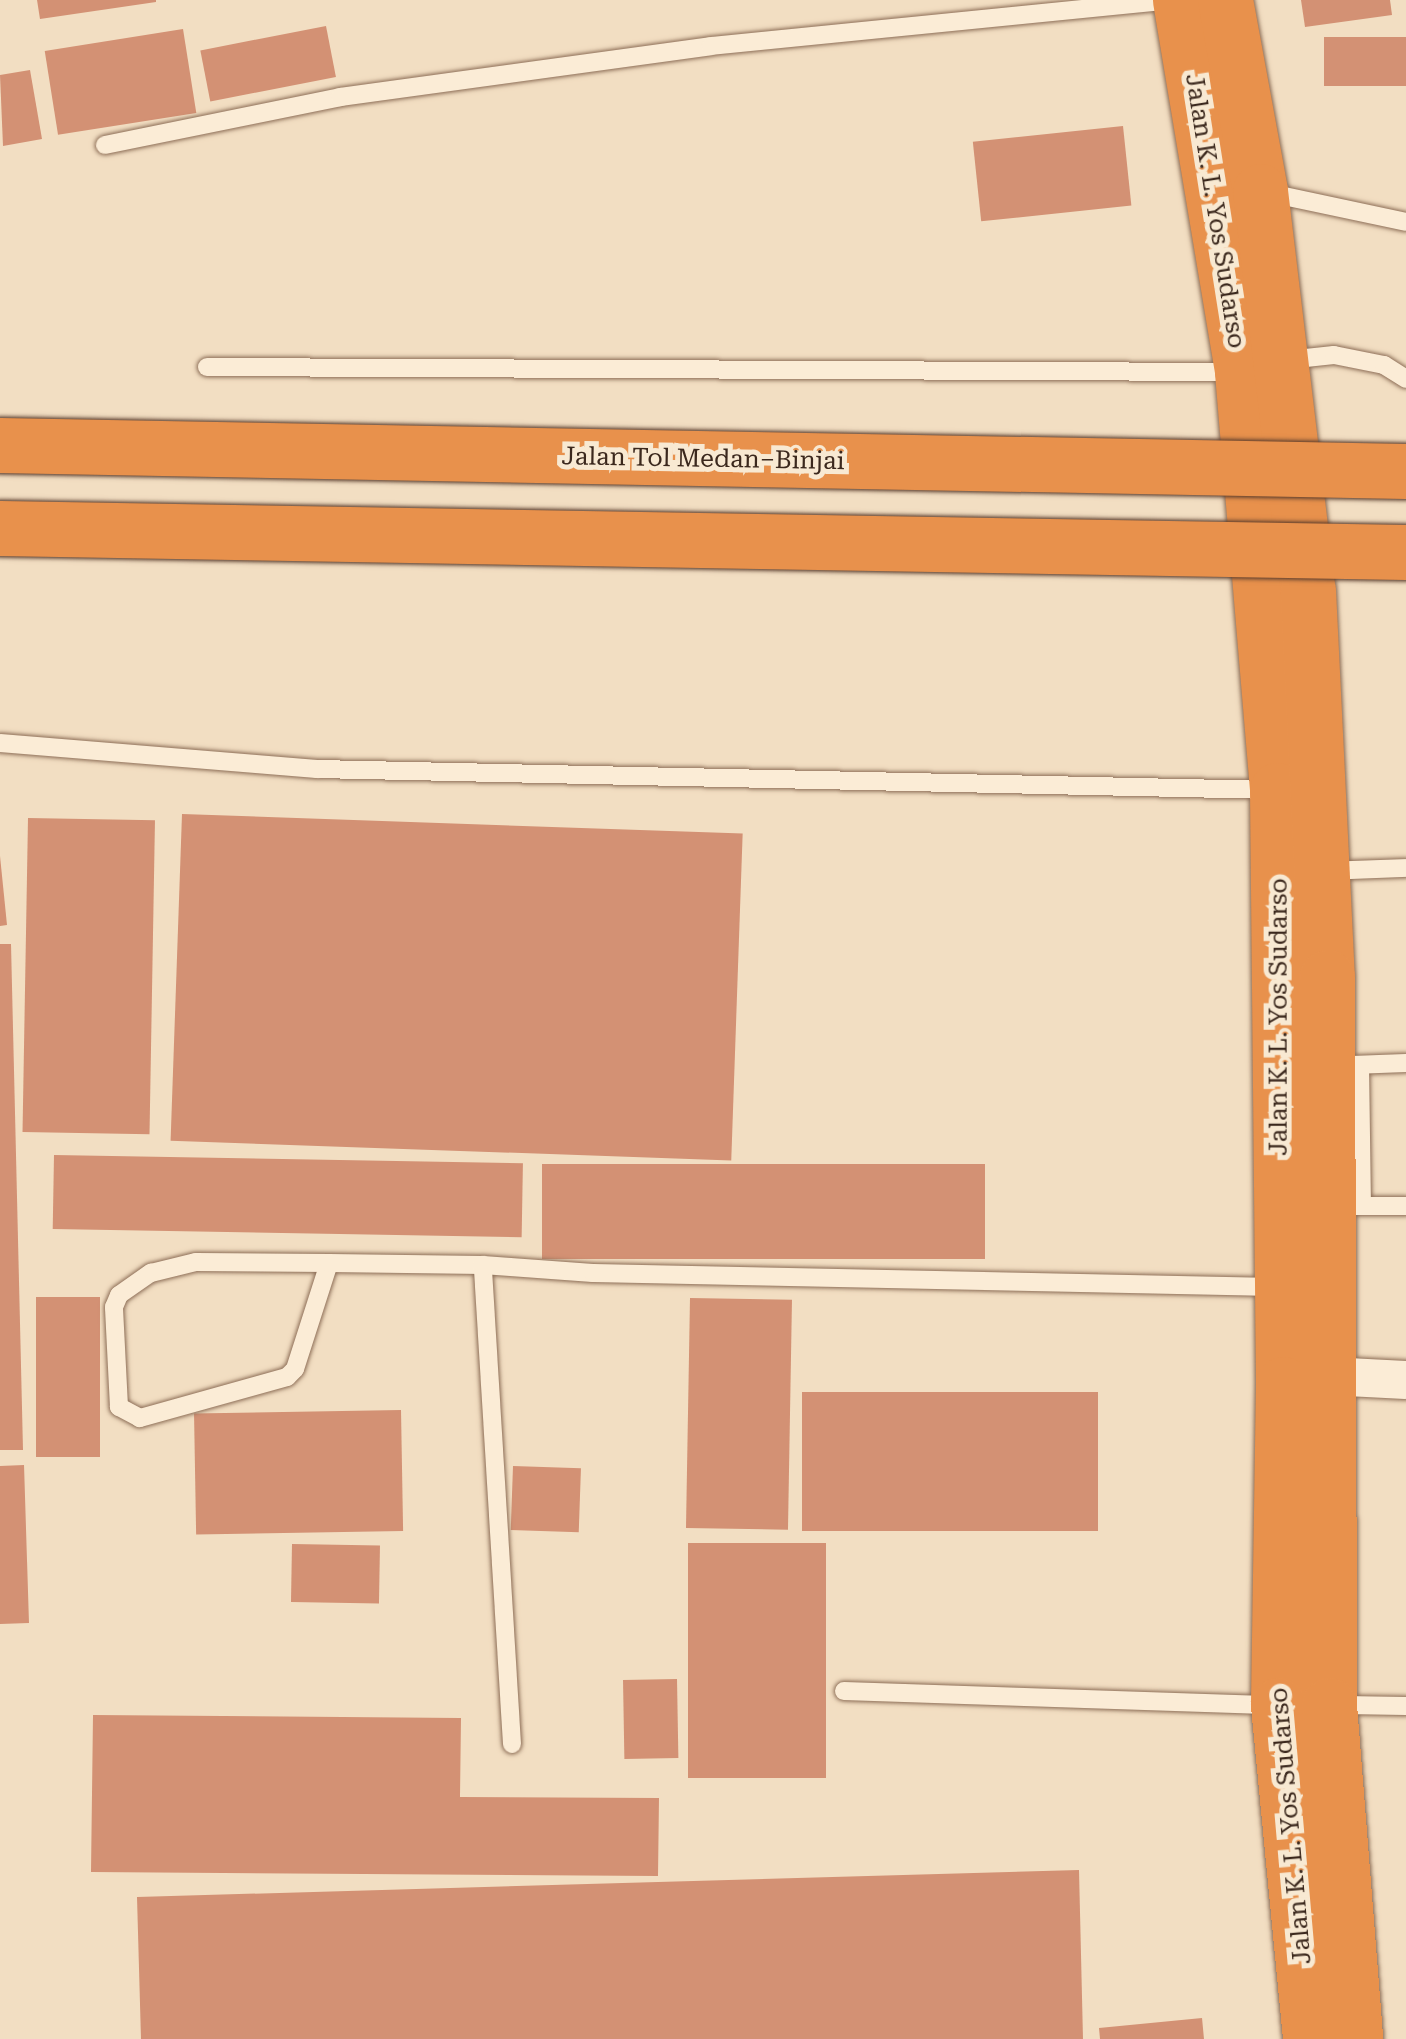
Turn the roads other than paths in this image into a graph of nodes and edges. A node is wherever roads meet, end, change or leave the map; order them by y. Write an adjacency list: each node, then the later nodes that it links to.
1 (1178, 0): 3 (lane); 7 (highway, Jalan K. L. Yos Sudarso)
2 (1226, 0): 4 (highway, Jalan K. L. Yos Sudarso)
3 (105, 145)
4 (1260, 191): 5 (lane); 7 (highway, Jalan K. L. Yos Sudarso)
5 (1406, 222)
6 (208, 366): 7 (lane)
7 (1262, 366): 8 (lane); 14 (highway, Jalan K. L. Yos Sudarso); 16 (highway, Jalan K. L. Yos Sudarso)
8 (1406, 379)
9 (0, 445): 10 (highway, Jalan Tol Medan–Binjai, bridge)
10 (1406, 472)
11 (0, 528): 12 (highway, bridge)
12 (1406, 552)
13 (0, 743): 14 (lane)
14 (1277, 790): 23 (highway, Jalan K. L. Yos Sudarso)
15 (1406, 868): 16 (lane)
16 (1324, 871): 18 (highway, Jalan K. L. Yos Sudarso)
17 (1406, 1063): 18 (lane)
18 (1342, 1066): 19 (highway, Jalan K. L. Yos Sudarso)
19 (1344, 1206): 20 (lane); 24 (highway, Jalan K. L. Yos Sudarso)
20 (1406, 1206)
21 (329, 1263): 21 (lane); 22 (lane)
22 (483, 1265): 23 (lane); 29 (lane)
23 (1281, 1287): 27 (highway, Jalan K. L. Yos Sudarso)
24 (1328, 1376): 25 (street); 27 (highway, Jalan K. L. Yos Sudarso)
25 (1406, 1380)
26 (844, 1692): 27 (lane)
27 (1304, 1705): 28 (lane); 30 (highway, Jalan K. L. Yos Sudarso); 31 (highway, Jalan K. L. Yos Sudarso)
28 (1406, 1706)
29 (512, 1744)
30 (1310, 2039)
31 (1356, 2039)

